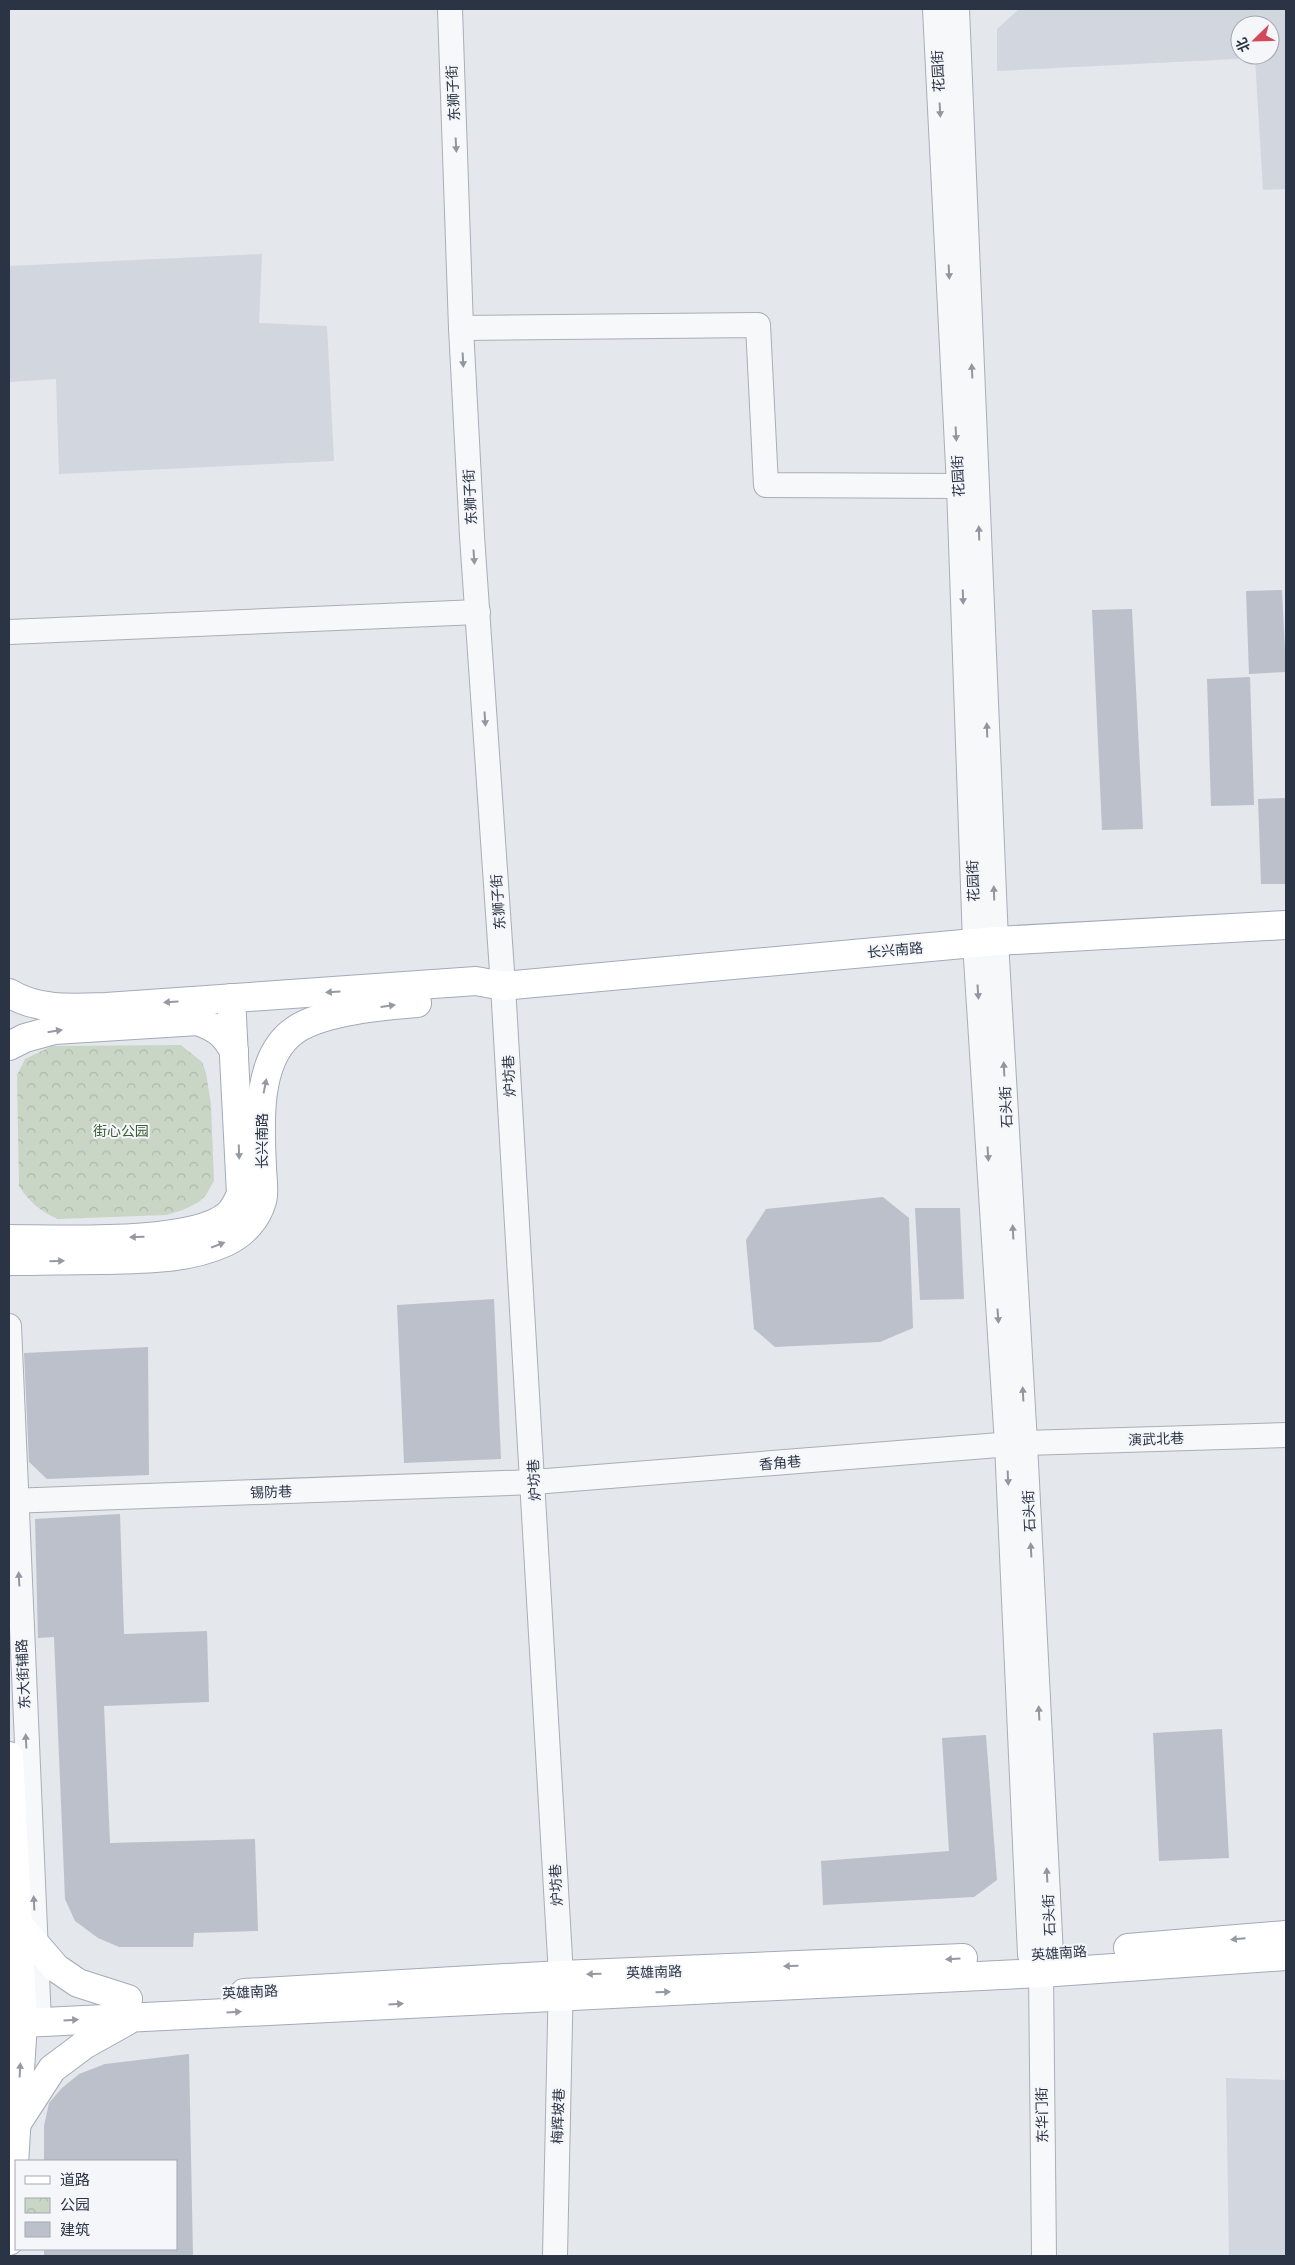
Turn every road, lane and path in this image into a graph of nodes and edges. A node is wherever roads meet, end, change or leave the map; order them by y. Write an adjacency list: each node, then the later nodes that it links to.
1 (450, 9): 4 (street, 东狮子街, one-way to 4)
2 (935, 9): 5 (street, 花园街, one-way to 5)
3 (957, 9): 5 (street, 花园街, one-way to 3)
4 (461, 328): 5 (street); 6 (street, 东狮子街, one-way to 6)
5 (968, 487): 9 (street, 花园街)
6 (478, 612): 7 (street); 10 (street, 东狮子街, one-way to 10)
7 (9, 632)
8 (1286, 926): 9 (main road, 长兴南路)
9 (985, 942): 10 (main road, 长兴南路); 19 (street, 石头街)
10 (504, 986): 12 (main road, 长兴南路, one-way to 12); 16 (main road, 长兴南路, one-way to 10); 20 (street, 炉坊巷)
11 (9, 993): 12 (main road, 长兴南路, one-way to 11)
12 (231, 998): 14 (main road, 长兴南路)
13 (9, 1046): 14 (main road, one-way to 14)
14 (234, 1052): 15 (main road, 长兴南路, one-way to 15)
15 (9, 1239)
16 (9, 1261)
17 (9, 1326): 21 (street, 东大街辅路)
18 (1286, 1435): 19 (street, 演武北巷)
19 (1016, 1443): 20 (street, 香角巷); 27 (street, 石头街)
20 (534, 1482): 21 (street, 锡防巷); 28 (street, 炉坊巷)
21 (12, 1501): 25 (street, 东大街辅路, one-way to 21)
22 (9, 1756): 23 (main road)
23 (18, 1924): 25 (main road); 30 (main road)
24 (1286, 1935): 27 (main road, 英雄南路, one-way to 27)
25 (36, 1944): 29 (main road); 30 (street, 东大街辅路)
26 (1286, 1956): 27 (main road, 英雄南路)
27 (1040, 1961): 28 (main road, 英雄南路); 34 (street, 东华门街)
28 (561, 1986): 29 (main road, 英雄南路); 33 (street, 梅辉坡巷)
29 (131, 2008): 30 (main road, 英雄南路); 31 (main road)
30 (23, 2013): 31 (main road, one-way to 30)
31 (17, 2123): 32 (main road)
32 (9, 2241)
33 (555, 2256)
34 (1044, 2256)

